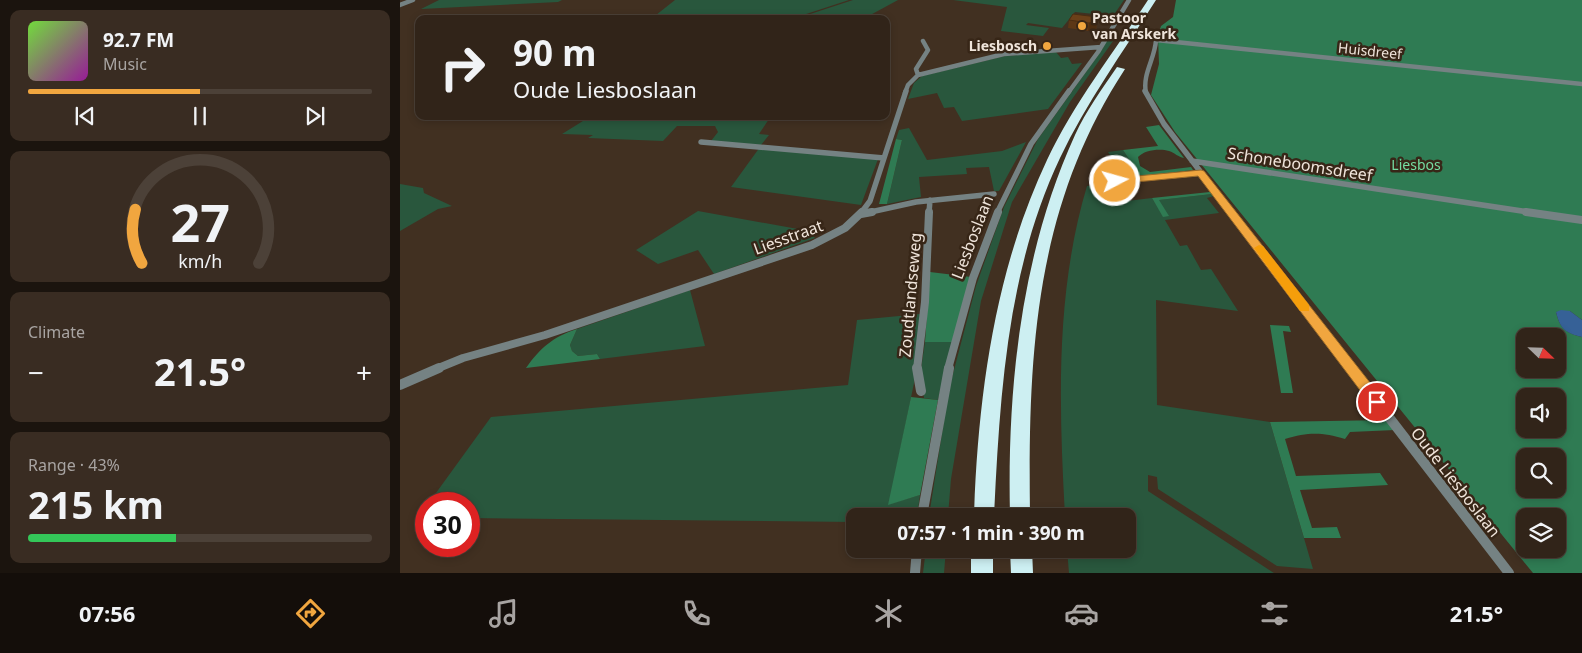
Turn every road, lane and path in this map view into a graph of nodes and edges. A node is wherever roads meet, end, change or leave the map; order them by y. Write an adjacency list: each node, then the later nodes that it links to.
1 (412, 0): 5 (street)
2 (1129, 0): 8 (street, Liesboslaan)
3 (1152, 0): 25 (highway)
4 (1162, 0): 26 (highway)
5 (400, 5)
6 (1156, 40): 10 (street, Huisdreef); 13 (street, Oude Liesboslaan)
7 (924, 41): 9 (street, Liesstraat)
8 (1101, 47): 9 (street); 24 (street, Liesboslaan)
9 (918, 75): 12 (street, Liesstraat)
10 (1582, 84)
11 (701, 142): 12 (street)
12 (884, 158): 17 (street, Liesstraat)
13 (1192, 161): 14 (street, Oude Liesboslaan); 21 (street, Schoneboomsdreef)
14 (1201, 172): 15 (street); 31 (street, Oude Liesboslaan)
15 (1115, 181)
16 (994, 194): 18 (street)
17 (870, 200): 19 (street); 20 (street, Liesstraat)
18 (930, 200): 19 (street); 23 (street, Zoudtlandseweg)
19 (885, 208): 20 (street)
20 (861, 214): 22 (street, Liesstraat)
21 (1582, 220)
22 (400, 385)
23 (921, 392)
24 (923, 508)
25 (984, 508)
26 (1020, 508)
27 (916, 558): 29 (street)
28 (1021, 558): 30 (highway)
29 (914, 573)
30 (1022, 573)
31 (1509, 573)

